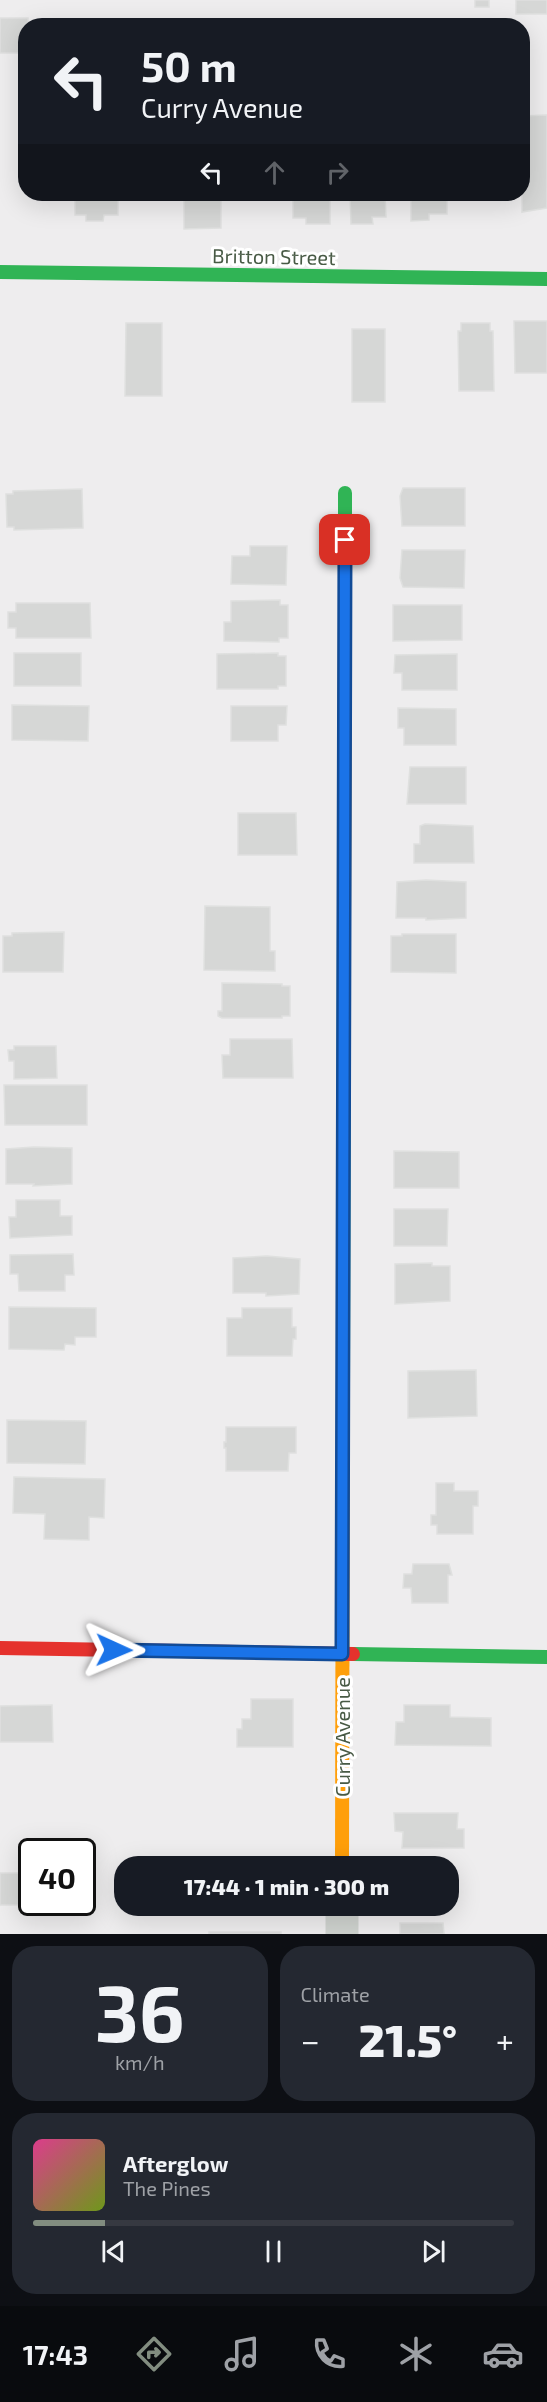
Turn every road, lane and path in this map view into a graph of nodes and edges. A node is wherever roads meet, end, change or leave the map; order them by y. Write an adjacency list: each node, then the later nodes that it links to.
1 (0, 273): 2 (street, Britton Street)
2 (547, 279)
3 (345, 493): 5 (street, Curry Avenue)
4 (0, 1648): 5 (street)
5 (342, 1654): 6 (street); 7 (street, Curry Avenue)
6 (547, 1657)
7 (342, 1856)
8 (342, 1916): 9 (street)
9 (342, 1934)

